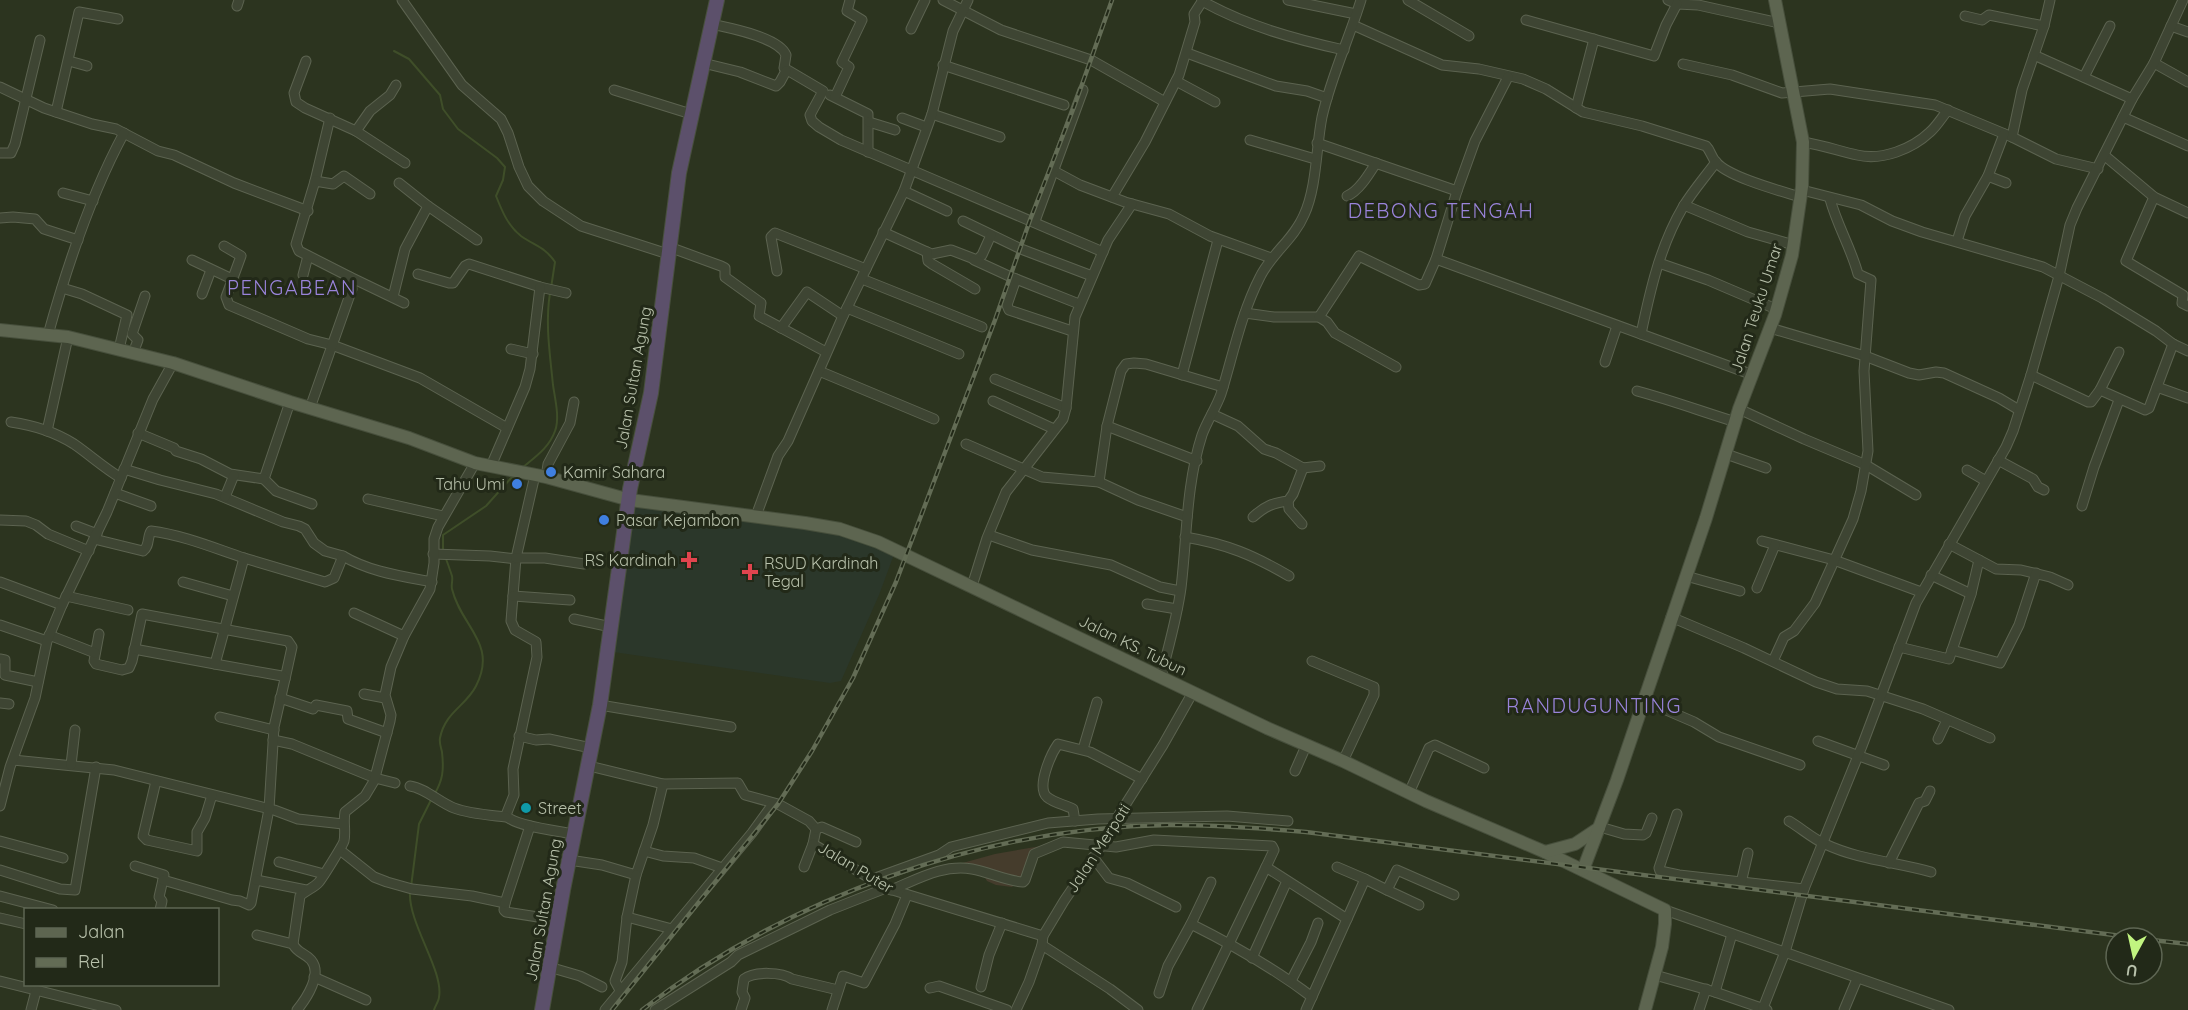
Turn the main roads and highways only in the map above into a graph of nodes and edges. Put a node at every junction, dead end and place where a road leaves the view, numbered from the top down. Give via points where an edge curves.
1 (717, 0) edge
2 (1775, 0) edge
3 (0, 330) edge
4 (630, 500) junction
5 (1600, 827) junction
6 (1545, 852) junction
7 (1582, 870) junction
8 (542, 1010) edge
9 (1645, 1010) edge

1 - 4 highway, Jalan Sultan Agung via 680,173 651,393
2 - 5 main road, Jalan Teuku Umar via 1803,142 1794,245 1770,328
3 - 4 main road, Jalan KS. Tubun via 68,337 173,363 476,463
4 - 6 main road, Jalan KS. Tubun via 840,529 879,542 1306,746
4 - 8 highway, Jalan Sultan Agung via 600,705
5 - 6 main road via 1575,844
5 - 7 main road, Jalan Teuku Umar
6 - 7 main road, Jalan KS. Tubun
7 - 9 main road, Jalan KS. Tubun via 1665,910 1663,940

